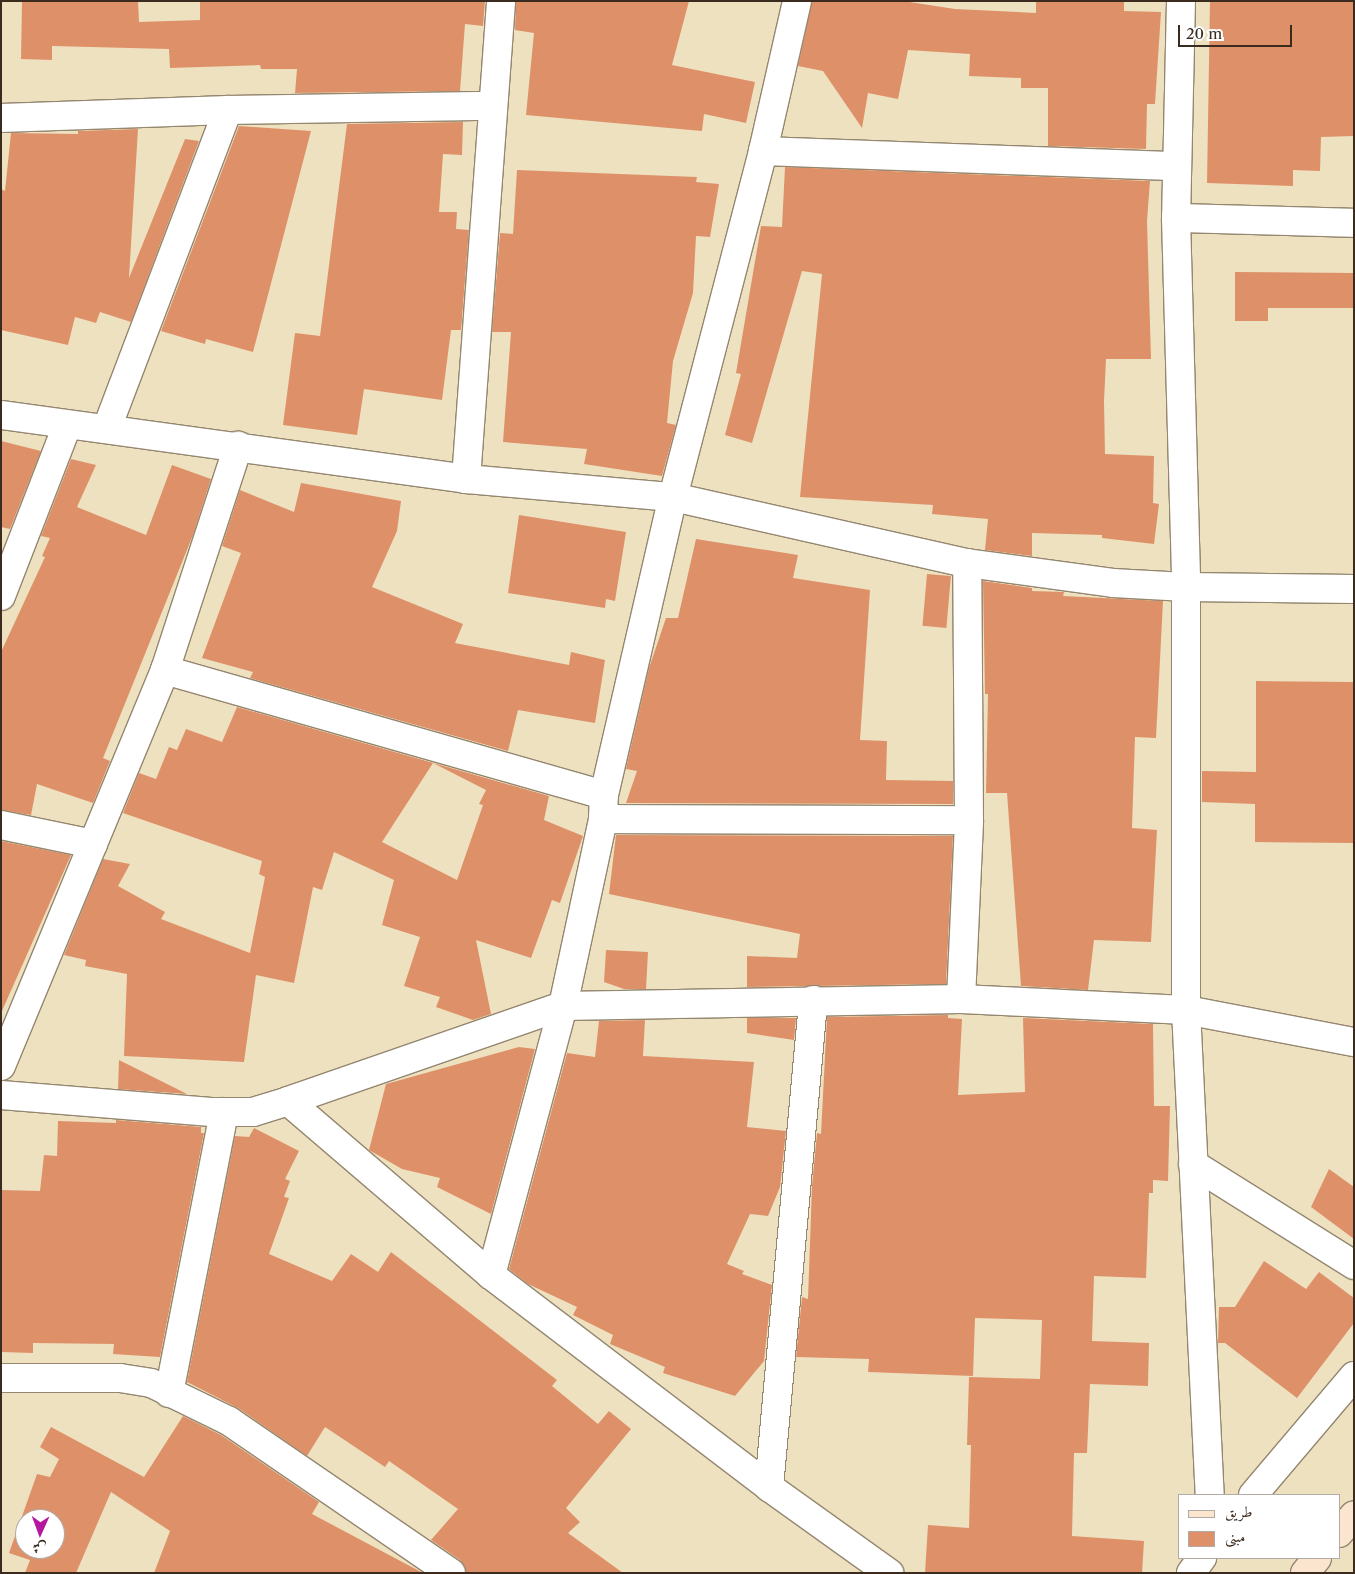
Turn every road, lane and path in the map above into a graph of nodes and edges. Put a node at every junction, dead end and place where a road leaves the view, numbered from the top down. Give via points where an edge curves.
1 (501, 1) edge
2 (797, 1) edge
3 (1181, 1) edge
4 (492, 106) junction
5 (228, 110) junction
6 (1, 118) edge
7 (762, 151) junction
8 (1177, 166) junction
9 (1176, 218) junction
10 (1354, 223) edge
11 (1, 414) edge
12 (68, 426) junction
13 (107, 428) junction
14 (238, 446) junction
15 (466, 480) junction
16 (673, 497) junction
17 (968, 562) junction
18 (1186, 587) junction
19 (1354, 589) edge
20 (1, 596) edge
21 (165, 670) junction
22 (604, 807) junction
23 (969, 820) junction
24 (1, 825) edge
25 (93, 844) junction
26 (961, 999) junction
27 (813, 1000) junction
28 (563, 1006) junction
29 (1186, 1010) junction
30 (1354, 1042) edge
31 (1, 1066) edge
32 (1, 1095) edge
33 (288, 1101) junction
34 (224, 1112) junction
35 (1193, 1164) junction
36 (1354, 1265) edge
37 (491, 1275) junction
38 (1354, 1376) edge
39 (1, 1378) edge
40 (169, 1393) junction
41 (769, 1487) junction
42 (1210, 1494) edge
43 (1254, 1494) edge
44 (1354, 1515) edge
45 (1340, 1531) edge
46 (1201, 1559) edge
47 (1317, 1559) edge
48 (451, 1573) edge
49 (888, 1573) edge
50 (1191, 1573) edge
51 (1305, 1573) edge

1 - 4 street
2 - 7 street
3 - 8 street
4 - 5 street
4 - 15 street
5 - 6 street
5 - 13 street
7 - 8 street
7 - 16 street
8 - 9 street
9 - 10 street
9 - 18 street
11 - 12 street
12 - 13 street
12 - 20 street
13 - 14 street
14 - 15 street
14 - 21 street
15 - 16 street
16 - 17 street
16 - 22 street
17 - 18 street via 1113,583
17 - 23 street
18 - 19 street
18 - 29 street
21 - 22 street
21 - 25 street
22 - 23 street
22 - 28 street
23 - 26 street
24 - 25 street
25 - 31 street
26 - 27 street
26 - 29 street
27 - 28 street
27 - 41 street
28 - 33 street
28 - 37 street
29 - 30 street
29 - 35 street
32 - 34 street
33 - 34 street via 253,1112
33 - 37 street
34 - 40 street
35 - 36 street
35 - 42 street
37 - 41 street
38 - 43 street
39 - 40 street via 120,1378 151,1383
40 - 48 street via 229,1421
41 - 49 street
44 - 45 main road
46 - 50 street
47 - 51 main road

